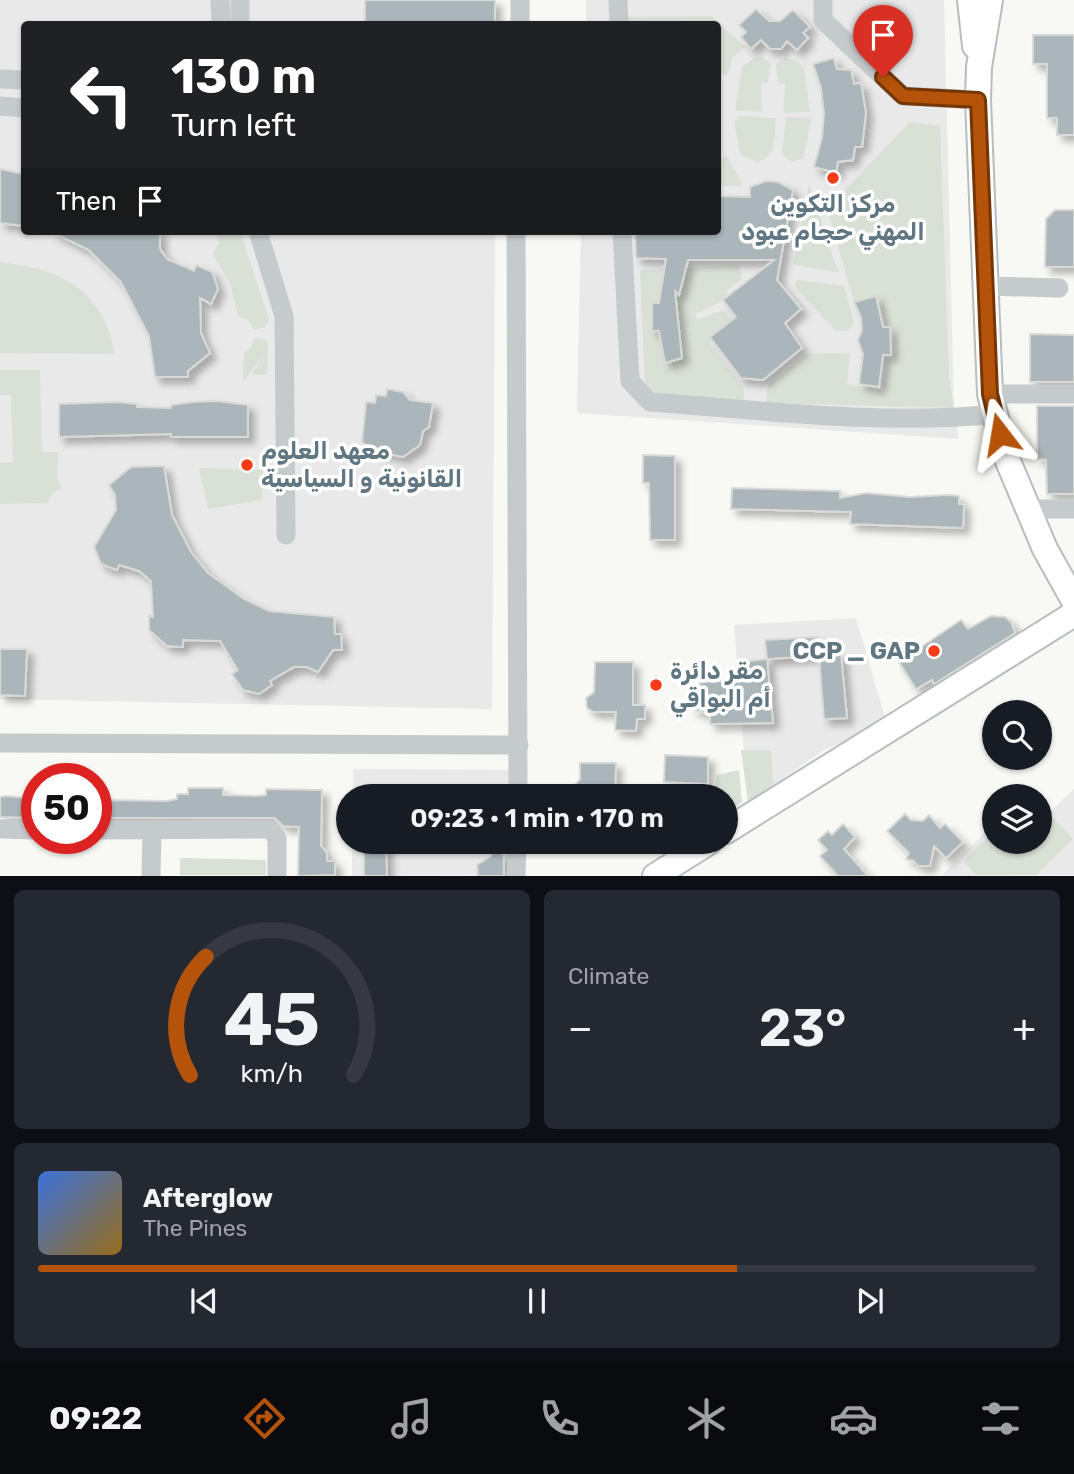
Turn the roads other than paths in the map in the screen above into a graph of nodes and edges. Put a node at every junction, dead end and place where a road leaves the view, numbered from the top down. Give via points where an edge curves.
1 (520, 0) edge
2 (618, 0) edge
3 (822, 0) edge
4 (970, 0) edge
5 (990, 0) edge
6 (520, 21) edge
7 (619, 21) edge
8 (979, 68) junction
9 (0, 79) edge
10 (21, 80) edge
11 (978, 100) junction
12 (0, 106) edge
13 (21, 107) edge
14 (259, 235) edge
15 (516, 235) edge
16 (622, 235) edge
17 (986, 286) junction
18 (1059, 288) dead end
19 (1074, 394) edge
20 (992, 404) junction
21 (1028, 509) junction
22 (1074, 509) edge
23 (286, 535) dead end
24 (1074, 601) edge
25 (1074, 614) edge
26 (0, 743) edge
27 (519, 745) junction
28 (518, 784) edge
29 (738, 824) edge
30 (0, 829) edge
31 (21, 830) edge
32 (112, 830) edge
33 (152, 831) junction
34 (517, 854) edge
35 (690, 854) edge
36 (151, 876) edge
37 (277, 876) edge
38 (516, 876) edge
39 (655, 876) edge

1 - 6 street
2 - 7 street
3 - 11 street via 823,20 903,96
4 - 8 main road
5 - 8 main road
8 - 11 main road
9 - 10 street
11 - 17 main road
12 - 13 street
14 - 23 street via 284,316
15 - 27 street
16 - 20 street via 630,381 650,402 955,418
17 - 18 street
17 - 20 main road
19 - 20 street
20 - 21 main road via 1004,454
21 - 22 street
21 - 24 main road
25 - 29 main road
26 - 27 street
27 - 28 street
30 - 31 street
32 - 33 street
33 - 36 street
33 - 37 street via 270,830 277,838
34 - 38 street
35 - 39 main road

